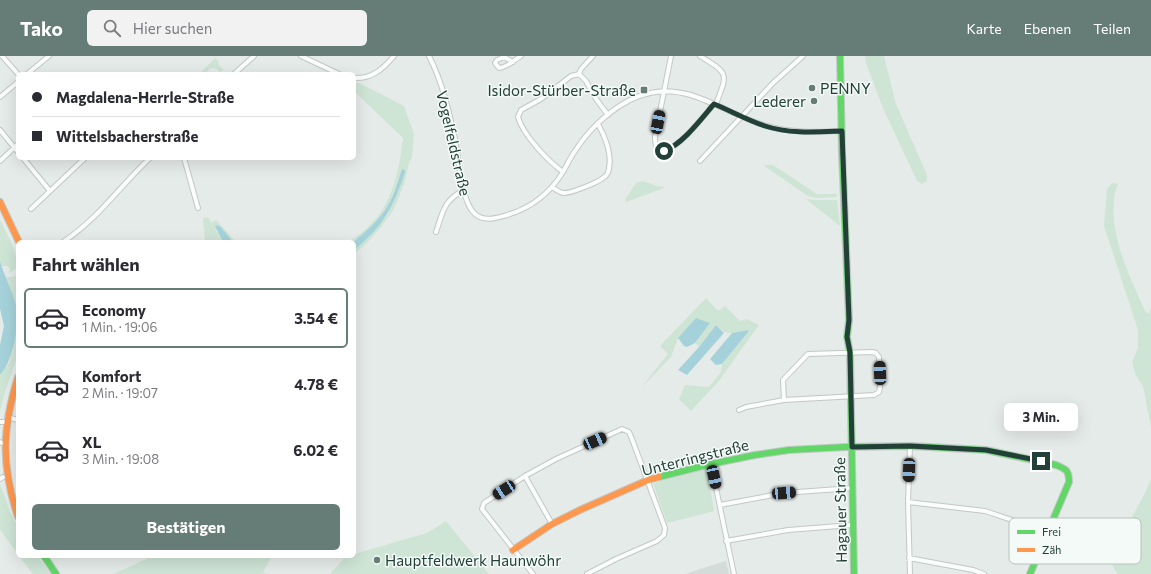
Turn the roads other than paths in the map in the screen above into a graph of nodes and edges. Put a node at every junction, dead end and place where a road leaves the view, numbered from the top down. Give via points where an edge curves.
1 (2, 56) edge
2 (49, 56) edge
3 (254, 56) edge
4 (301, 56) edge
5 (394, 56) edge
6 (429, 56) edge
7 (521, 56) edge
8 (593, 56) edge
9 (672, 56) edge
10 (700, 56) edge
11 (804, 56) edge
12 (840, 56) edge
13 (513, 62) dead end
14 (16, 72) edge
15 (29, 72) edge
16 (236, 72) edge
17 (335, 72) edge
18 (579, 74) junction
19 (356, 78) edge
20 (16, 84) edge
21 (664, 91) junction
22 (0, 97) edge
23 (715, 104) junction
24 (608, 115) junction
25 (742, 116) junction
26 (598, 124) junction
27 (0, 130) edge
28 (842, 131) junction
29 (16, 146) edge
30 (25, 160) edge
31 (83, 160) edge
32 (148, 160) edge
33 (185, 160) edge
34 (0, 161) edge
35 (700, 161) dead end
36 (563, 172) junction
37 (552, 187) junction
38 (464, 190) junction
39 (50, 191) junction
40 (0, 202) edge
41 (198, 208) dead end
42 (31, 209) dead end
43 (436, 232) dead end
44 (18, 240) edge
45 (66, 240) edge
46 (850, 351) junction
47 (16, 383) edge
48 (850, 396) junction
49 (784, 400) junction
50 (739, 410) dead end
51 (3, 420) edge
52 (16, 420) edge
53 (1, 443) edge
54 (910, 446) junction
55 (852, 447) junction
56 (711, 464) junction
57 (525, 476) junction
58 (2, 478) edge
59 (648, 480) junction
60 (853, 488) junction
61 (908, 502) junction
62 (720, 505) junction
63 (16, 512) edge
64 (1054, 518) edge
65 (1009, 519) edge
66 (552, 524) junction
67 (852, 525) junction
68 (726, 541) junction
69 (513, 550) junction
70 (45, 558) edge
71 (909, 558) junction
72 (1034, 564) edge
73 (56, 574) edge
74 (533, 574) edge
75 (587, 574) edge
76 (734, 574) edge
77 (854, 574) edge
78 (910, 574) edge
79 (984, 574) edge
80 (1030, 574) edge

1 - 14 street
2 - 15 street
3 - 16 street
4 - 17 street
5 - 19 street via 372,76
6 - 38 street, Vogelfeldstraße via 450,119
7 - 13 street
8 - 18 street
9 - 21 street
10 - 23 street via 718,67 725,76
11 - 25 street via 773,83
12 - 28 street, Hagauer Straße
18 - 24 street
18 - 36 street via 571,76 521,110 518,117 536,146
20 - 22 street
21 - 23 street via 688,95
21 - 23 street via 655,137 656,146 661,151 667,150 685,136
21 - 24 street via 641,95
23 - 25 street
24 - 26 street
25 - 28 street via 786,130
25 - 35 street
26 - 36 street via 579,145
26 - 37 street via 608,152 607,173 598,181 567,193
27 - 29 street
28 - 46 street, Hagauer Straße via 849,326 847,337
29 - 34 street
30 - 39 street
31 - 39 street
32 - 45 street via 98,214
33 - 41 street
36 - 37 street
37 - 38 street, Vogelfeldstraße via 526,207 490,218 481,218 474,213
38 - 43 street via 447,202
39 - 42 street
40 - 44 street
46 - 48 street, Hagauer Straße
46 - 48 street via 876,353 879,357 880,390 872,396
46 - 49 street via 807,355 783,380
47 - 51 street
48 - 49 street
48 - 55 street, Hagauer Straße
49 - 50 street
51 - 52 street
51 - 53 street
53 - 58 street
54 - 55 street, Unterringstraße
54 - 61 street
54 - 64 street, Unterringstraße via 986,450 1056,465 1069,474 1069,482
55 - 56 street, Unterringstraße via 755,454
55 - 60 street, Hagauer Straße
56 - 59 street, Unterringstraße
56 - 62 street
57 - 59 street via 556,459 622,430 629,432
57 - 66 street
57 - 69 street via 484,503 482,509
58 - 63 street
59 - 66 street, Unterringstraße
59 - 75 street via 664,535 657,541
60 - 62 street via 784,493
60 - 67 street, Hagauer Straße
61 - 65 street via 984,511
61 - 71 street
62 - 68 street
66 - 69 street, Unterringstraße
67 - 68 street via 788,530
67 - 77 street, Hagauer Straße
68 - 76 street
69 - 74 street
70 - 73 street
71 - 78 street
71 - 79 street
72 - 80 street

